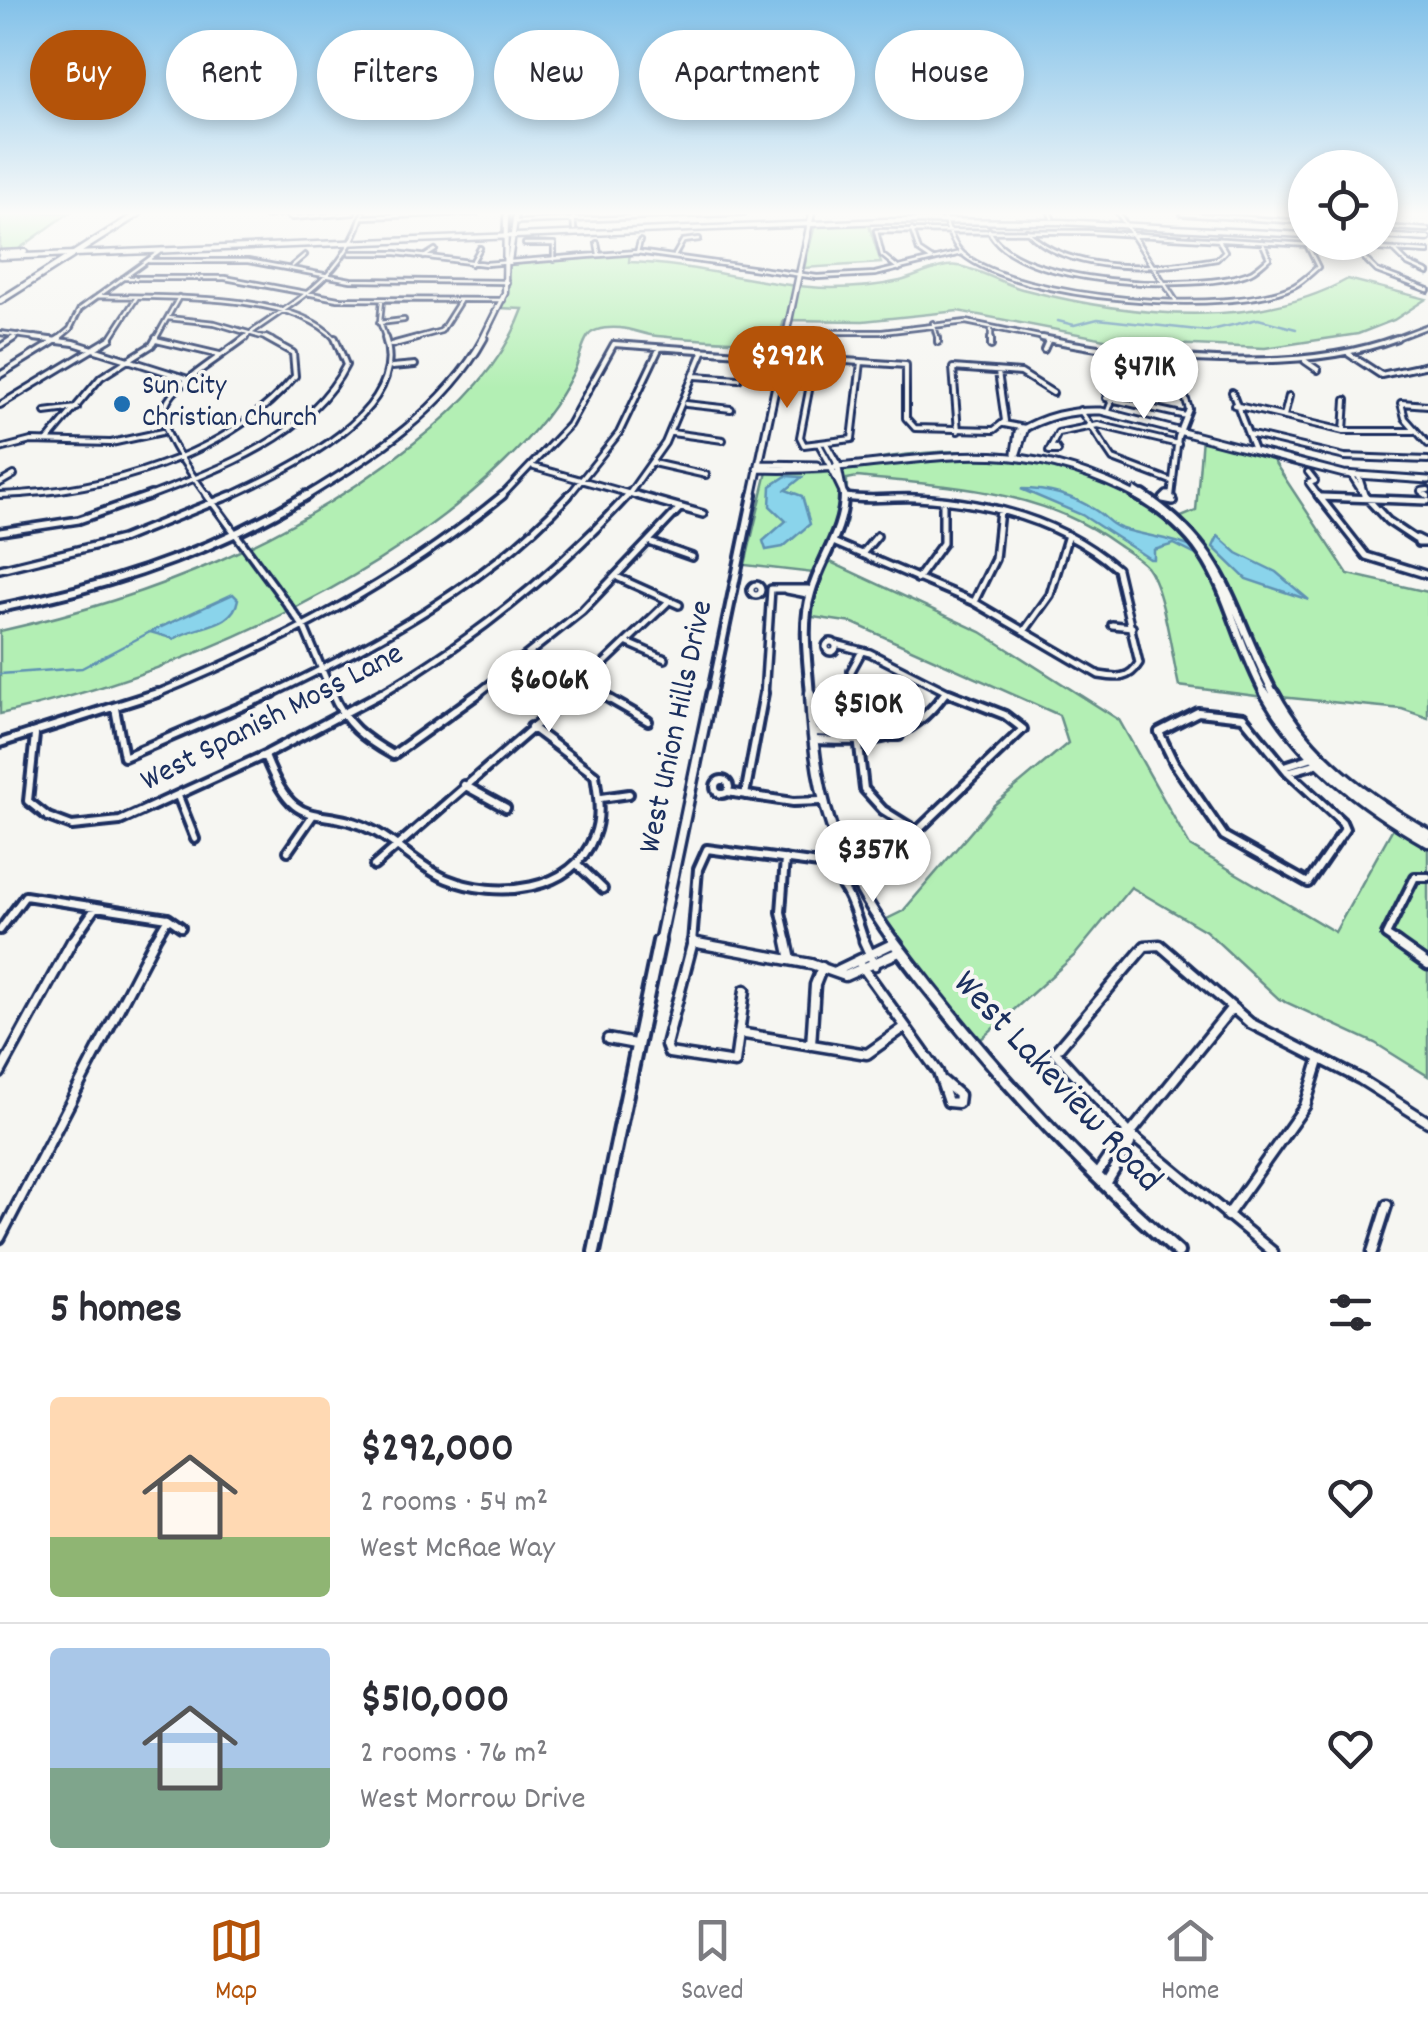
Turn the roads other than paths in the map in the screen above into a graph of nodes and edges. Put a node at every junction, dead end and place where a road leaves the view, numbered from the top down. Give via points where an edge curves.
1 (43, 271) edge
2 (133, 271) edge
3 (306, 271) edge
4 (333, 271) edge
5 (508, 271) edge
6 (771, 271) edge
7 (799, 271) edge
8 (884, 271) edge
9 (1009, 271) edge
10 (1075, 271) edge
11 (1155, 271) edge
12 (1255, 271) edge
13 (1314, 271) edge
14 (1374, 271) edge
15 (1378, 271) edge
16 (1364, 273) dead end
17 (329, 276) junction
18 (798, 276) junction
19 (123, 278) junction
20 (507, 282) junction
21 (1162, 283) junction
22 (1428, 290) edge
23 (304, 294) junction
24 (98, 296) junction
25 (138, 297) junction
26 (179, 297) junction
27 (0, 299) edge
28 (382, 300) junction
29 (503, 300) junction
30 (460, 301) junction
31 (1176, 301) junction
32 (278, 314) junction
33 (168, 318) junction
34 (330, 320) dead end
35 (404, 320) dead end
36 (72, 321) junction
37 (64, 322) dead end
38 (380, 324) junction
39 (933, 324) junction
40 (318, 326) junction
41 (1428, 326) edge
42 (991, 327) junction
43 (786, 332) junction
44 (882, 332) junction
45 (0, 333) edge
46 (18, 334) junction
47 (250, 334) junction
48 (887, 339) dead end
49 (57, 340) junction
50 (156, 340) junction
51 (1048, 341) junction
52 (938, 342) dead end
53 (391, 345) junction
54 (991, 346) dead end
55 (0, 347) edge
56 (96, 349) junction
57 (659, 349) junction
58 (465, 350) dead end
59 (1044, 350) dead end
60 (477, 352) junction
61 (703, 352) junction
62 (1346, 352) junction
63 (220, 355) junction
64 (781, 356) junction
65 (1303, 359) junction
66 (861, 361) junction
67 (125, 362) junction
68 (414, 365) dead end
69 (392, 367) junction
70 (1428, 369) edge
71 (1318, 370) dead end
72 (998, 372) junction
73 (1099, 374) dead end
74 (0, 375) edge
75 (695, 376) junction
76 (187, 379) junction
77 (739, 380) dead end
78 (1232, 392) dead end
79 (1052, 394) dead end
80 (1289, 396) dead end
81 (1107, 399) junction
82 (1346, 400) dead end
83 (686, 404) junction
84 (1144, 404) junction
85 (1428, 404) edge
86 (0, 405) edge
87 (1234, 405) junction
88 (77, 408) junction
89 (731, 408) dead end
90 (1083, 410) junction
91 (1108, 411) junction
92 (45, 412) dead end
93 (1186, 416) junction
94 (1284, 416) junction
95 (1005, 422) junction
96 (1092, 426) junction
97 (915, 428) junction
98 (1024, 428) junction
99 (1181, 430) junction
100 (958, 431) junction
101 (1344, 431) junction
102 (1414, 431) junction
103 (162, 432) junction
104 (672, 432) junction
105 (909, 432) dead end
106 (1248, 434) junction
107 (48, 440) junction
108 (723, 440) dead end
109 (96, 444) junction
110 (1178, 444) junction
111 (1428, 444) edge
112 (824, 445) junction
113 (1051, 447) dead end
114 (0, 448) edge
115 (1252, 450) junction
116 (90, 452) dead end
117 (1016, 452) junction
118 (177, 455) junction
119 (1428, 460) edge
120 (653, 463) junction
121 (834, 465) junction
122 (758, 466) junction
123 (534, 467) junction
124 (14, 475) dead end
125 (706, 475) dead end
126 (1356, 476) junction
127 (196, 479) junction
128 (581, 480) junction
129 (1428, 480) edge
130 (1171, 481) junction
131 (1310, 481) dead end
132 (0, 484) edge
133 (630, 494) junction
134 (0, 495) edge
135 (1365, 496) junction
136 (1428, 496) edge
137 (846, 497) junction
138 (1171, 497) dead end
139 (1321, 498) junction
140 (943, 501) junction
141 (216, 505) junction
142 (680, 508) junction
143 (1000, 510) junction
144 (703, 514) dead end
145 (0, 532) edge
146 (236, 534) junction
147 (1068, 535) junction
148 (877, 536) dead end
149 (1415, 539) dead end
150 (833, 542) junction
151 (652, 543) junction
152 (858, 553) junction
153 (692, 557) dead end
154 (0, 569) edge
155 (1428, 575) edge
156 (618, 578) junction
157 (917, 579) junction
158 (808, 591) junction
159 (974, 602) junction
160 (667, 603) junction
161 (679, 605) dead end
162 (0, 608) edge
163 (1112, 625) dead end
164 (304, 626) junction
165 (1132, 627) junction
166 (1024, 631) junction
167 (628, 643) junction
168 (836, 644) dead end
169 (862, 651) junction
170 (665, 658) dead end
171 (324, 668) junction
172 (583, 684) junction
173 (945, 693) junction
174 (115, 708) junction
175 (342, 716) junction
176 (648, 721) dead end
177 (532, 727) junction
178 (36, 734) junction
179 (814, 736) junction
180 (858, 737) junction
181 (0, 744) edge
182 (265, 756) junction
183 (1320, 759) junction
184 (1286, 769) junction
185 (464, 785) junction
186 (727, 792) dead end
187 (628, 794) dead end
188 (745, 795) junction
189 (178, 796) junction
190 (601, 798) junction
191 (821, 801) junction
192 (506, 808) dead end
193 (313, 815) junction
194 (1411, 824) junction
195 (918, 832) junction
196 (1428, 834) edge
197 (195, 838) dead end
198 (398, 842) junction
199 (1428, 842) edge
200 (288, 851) dead end
201 (785, 860) junction
202 (578, 864) junction
203 (882, 865) dead end
204 (374, 866) dead end
205 (1423, 875) edge
206 (603, 889) dead end
207 (97, 906) junction
208 (168, 918) junction
209 (181, 927) dead end
210 (0, 930) edge
211 (692, 942) junction
212 (897, 947) junction
213 (869, 956) junction
214 (790, 960) junction
215 (875, 965) junction
216 (1428, 965) edge
217 (862, 966) junction
218 (822, 968) junction
219 (745, 990) dead end
220 (1230, 1010) junction
221 (905, 1027) junction
222 (739, 1033) junction
223 (608, 1039) dead end
224 (638, 1044) junction
225 (811, 1045) junction
226 (1318, 1061) junction
227 (0, 1073) edge
228 (943, 1081) dead end
229 (1428, 1122) edge
230 (1130, 1134) junction
231 (1095, 1177) junction
232 (1104, 1186) junction
233 (1387, 1206) dead end
234 (1227, 1216) junction
235 (0, 1238) edge
236 (594, 1252) edge
237 (1178, 1252) edge
238 (1273, 1252) edge
239 (1372, 1252) edge

1 - 27 main road
2 - 19 street
3 - 17 street
4 - 17 street
5 - 20 main road
6 - 18 street
7 - 18 main road, West Union Hills Drive
8 - 18 street
9 - 31 street via 1093,294
10 - 21 street
11 - 21 street
12 - 21 street
13 - 31 street via 1305,283 1246,298
14 - 16 street
15 - 22 street
17 - 20 street
17 - 23 street
18 - 43 main road, West Union Hills Drive
19 - 23 street via 224,278
19 - 24 street
20 - 29 main road
21 - 31 street
23 - 28 street
23 - 32 street
24 - 25 street
24 - 36 street
25 - 26 street
25 - 56 street
26 - 32 street via 221,299
26 - 33 street
28 - 30 street
28 - 38 street
29 - 30 street
29 - 60 main road
30 - 53 street via 442,332
32 - 40 street
32 - 47 street
33 - 47 street
33 - 50 street
34 - 40 street
35 - 38 street
36 - 37 street
36 - 49 street
38 - 53 street
39 - 42 street
39 - 44 street
39 - 52 street
40 - 127 street via 336,337 345,360 327,399 269,441
41 - 62 street
42 - 51 street
42 - 54 street
43 - 44 street
43 - 64 main road, West Union Hills Drive
44 - 48 street
45 - 46 street
46 - 49 street
46 - 55 street
47 - 63 street
47 - 118 street via 293,353 295,376 287,390
49 - 56 street
49 - 74 street
50 - 63 street
50 - 67 street
51 - 59 street
51 - 65 street via 1164,358
53 - 69 street
56 - 67 street
56 - 86 street
57 - 61 street
57 - 123 street via 613,342 584,404
57 - 128 street via 622,426
58 - 60 street
60 - 146 main road via 399,432
61 - 64 street
61 - 75 street, West Spanish Moss Lane
62 - 65 street
62 - 70 street via 1381,375
63 - 76 street
64 - 122 main road, West Union Hills Drive
65 - 71 street
66 - 97 street via 906,365 906,418
66 - 112 street via 852,439
66 - 112 street via 816,358 802,442
67 - 76 street
67 - 88 street via 89,388
68 - 69 street
69 - 141 street via 367,411 338,434
72 - 79 street via 1044,379
72 - 95 street
72 - 100 street via 953,368
73 - 81 street
75 - 77 street
75 - 83 street, West Spanish Moss Lane
76 - 103 street via 162,408
78 - 87 street
80 - 94 street
81 - 84 street
81 - 91 street
82 - 101 street
83 - 89 street
83 - 104 street, West Spanish Moss Lane
84 - 93 street
84 - 93 street via 1146,384 1182,385
85 - 102 street via 1401,403
87 - 94 street
87 - 106 street
88 - 92 street
88 - 107 street
90 - 91 main road
90 - 96 street
90 - 98 main road via 1045,416
91 - 99 main road
93 - 99 street
94 - 101 street
95 - 98 street
95 - 100 street via 994,430
96 - 110 street
96 - 113 street via 1058,433
96 - 130 street via 1113,459
97 - 100 street
97 - 105 street
98 - 117 main road
99 - 110 street
99 - 115 main road
101 - 102 street
102 - 111 street
103 - 109 street
103 - 118 street
104 - 108 street
104 - 120 street, West Spanish Moss Lane
106 - 115 street
106 - 119 street via 1345,457
107 - 109 street
107 - 114 street
109 - 116 street
110 - 130 street
112 - 121 street
115 - 126 main road
117 - 121 main road via 952,449
117 - 183 main road via 1096,476 1162,513 1206,557 1274,701
118 - 127 street
118 - 134 street via 70,490
120 - 125 street
120 - 133 street, West Spanish Moss Lane
121 - 122 street
121 - 137 main road
122 - 224 main road, West Union Hills Drive
123 - 128 street
123 - 164 street via 436,548
124 - 132 street
126 - 129 main road
126 - 135 street
127 - 141 street
127 - 145 street via 86,518
128 - 133 street
128 - 171 street via 492,562 418,615
130 - 138 street
131 - 139 street
133 - 142 street
133 - 175 street, West Spanish Moss Lane via 519,601 432,664
135 - 136 street
135 - 139 street
135 - 149 street via 1396,531
137 - 140 street
137 - 150 main road
139 - 155 street via 1368,561
140 - 143 street
140 - 157 street via 943,543
141 - 146 street
141 - 154 street via 96,549
142 - 144 street
142 - 151 street
143 - 147 street
143 - 159 street via 1000,554
146 - 162 main road via 112,582
146 - 164 street
147 - 165 street via 1106,558 1122,581
147 - 166 street via 1050,595
148 - 152 street
150 - 152 street
150 - 158 main road
151 - 153 street
151 - 156 street
152 - 157 street
156 - 160 street
156 - 175 street via 514,668 393,755
157 - 159 street
158 - 179 main road, West Lakeview Road
158 - 188 street via 768,590 766,684
159 - 166 street
160 - 161 street
160 - 167 street
163 - 165 street
164 - 171 street
164 - 174 street
165 - 166 street via 1138,663 1134,673 1120,678 1084,669
167 - 170 street
167 - 172 street
168 - 169 street
169 - 173 street
169 - 180 street via 852,671
171 - 174 street via 124,758
171 - 175 street
172 - 176 street
172 - 177 street
173 - 180 street via 936,708 891,741
173 - 195 street via 1014,719 1023,729
174 - 178 street
175 - 182 street, West Spanish Moss Lane
177 - 185 street
177 - 190 street via 595,775
178 - 181 street
178 - 189 street, West Spanish Moss Lane via 28,801 64,824 118,820
179 - 180 street
179 - 191 main road, West Lakeview Road
180 - 195 street via 869,797
182 - 189 street, West Spanish Moss Lane
182 - 193 street via 282,795
183 - 184 street
183 - 194 main road
184 - 184 street via 1345,829 1308,883 1224,836 1159,732 1198,712 1243,718
185 - 192 street
185 - 198 street
186 - 188 street
187 - 190 street
188 - 191 street
189 - 197 street
190 - 202 street via 596,841
191 - 212 main road, West Lakeview Road via 843,863
193 - 198 street
193 - 200 street
194 - 196 main road
194 - 199 main road
195 - 203 street
198 - 202 street via 447,880 476,887 541,885
198 - 204 street
201 - 211 street via 704,850
201 - 213 street via 831,870 858,914
201 - 214 street via 781,912
202 - 206 street
205 - 216 street via 1386,935
207 - 208 street
207 - 210 street via 26,896
207 - 227 street via 62,956
208 - 209 street
208 - 235 street via 44,1165
211 - 214 street
211 - 222 street via 667,1050 735,1063
212 - 213 street
212 - 215 street
212 - 231 main road, West Lakeview Road via 973,1046
213 - 215 street
213 - 217 street
214 - 218 street
215 - 217 street
217 - 218 street via 851,976
217 - 221 street
218 - 225 street
219 - 222 street
220 - 226 street
220 - 230 street
220 - 230 street via 1153,942 1055,1052
221 - 225 street via 867,1054
221 - 228 street
222 - 225 street
223 - 224 street
224 - 236 main road, West Union Hills Drive
226 - 229 street
226 - 234 street via 1305,1106
230 - 231 street
230 - 232 street
230 - 234 street
231 - 232 main road, West Lakeview Road
232 - 237 main road, West Lakeview Road
233 - 239 street
234 - 238 street

